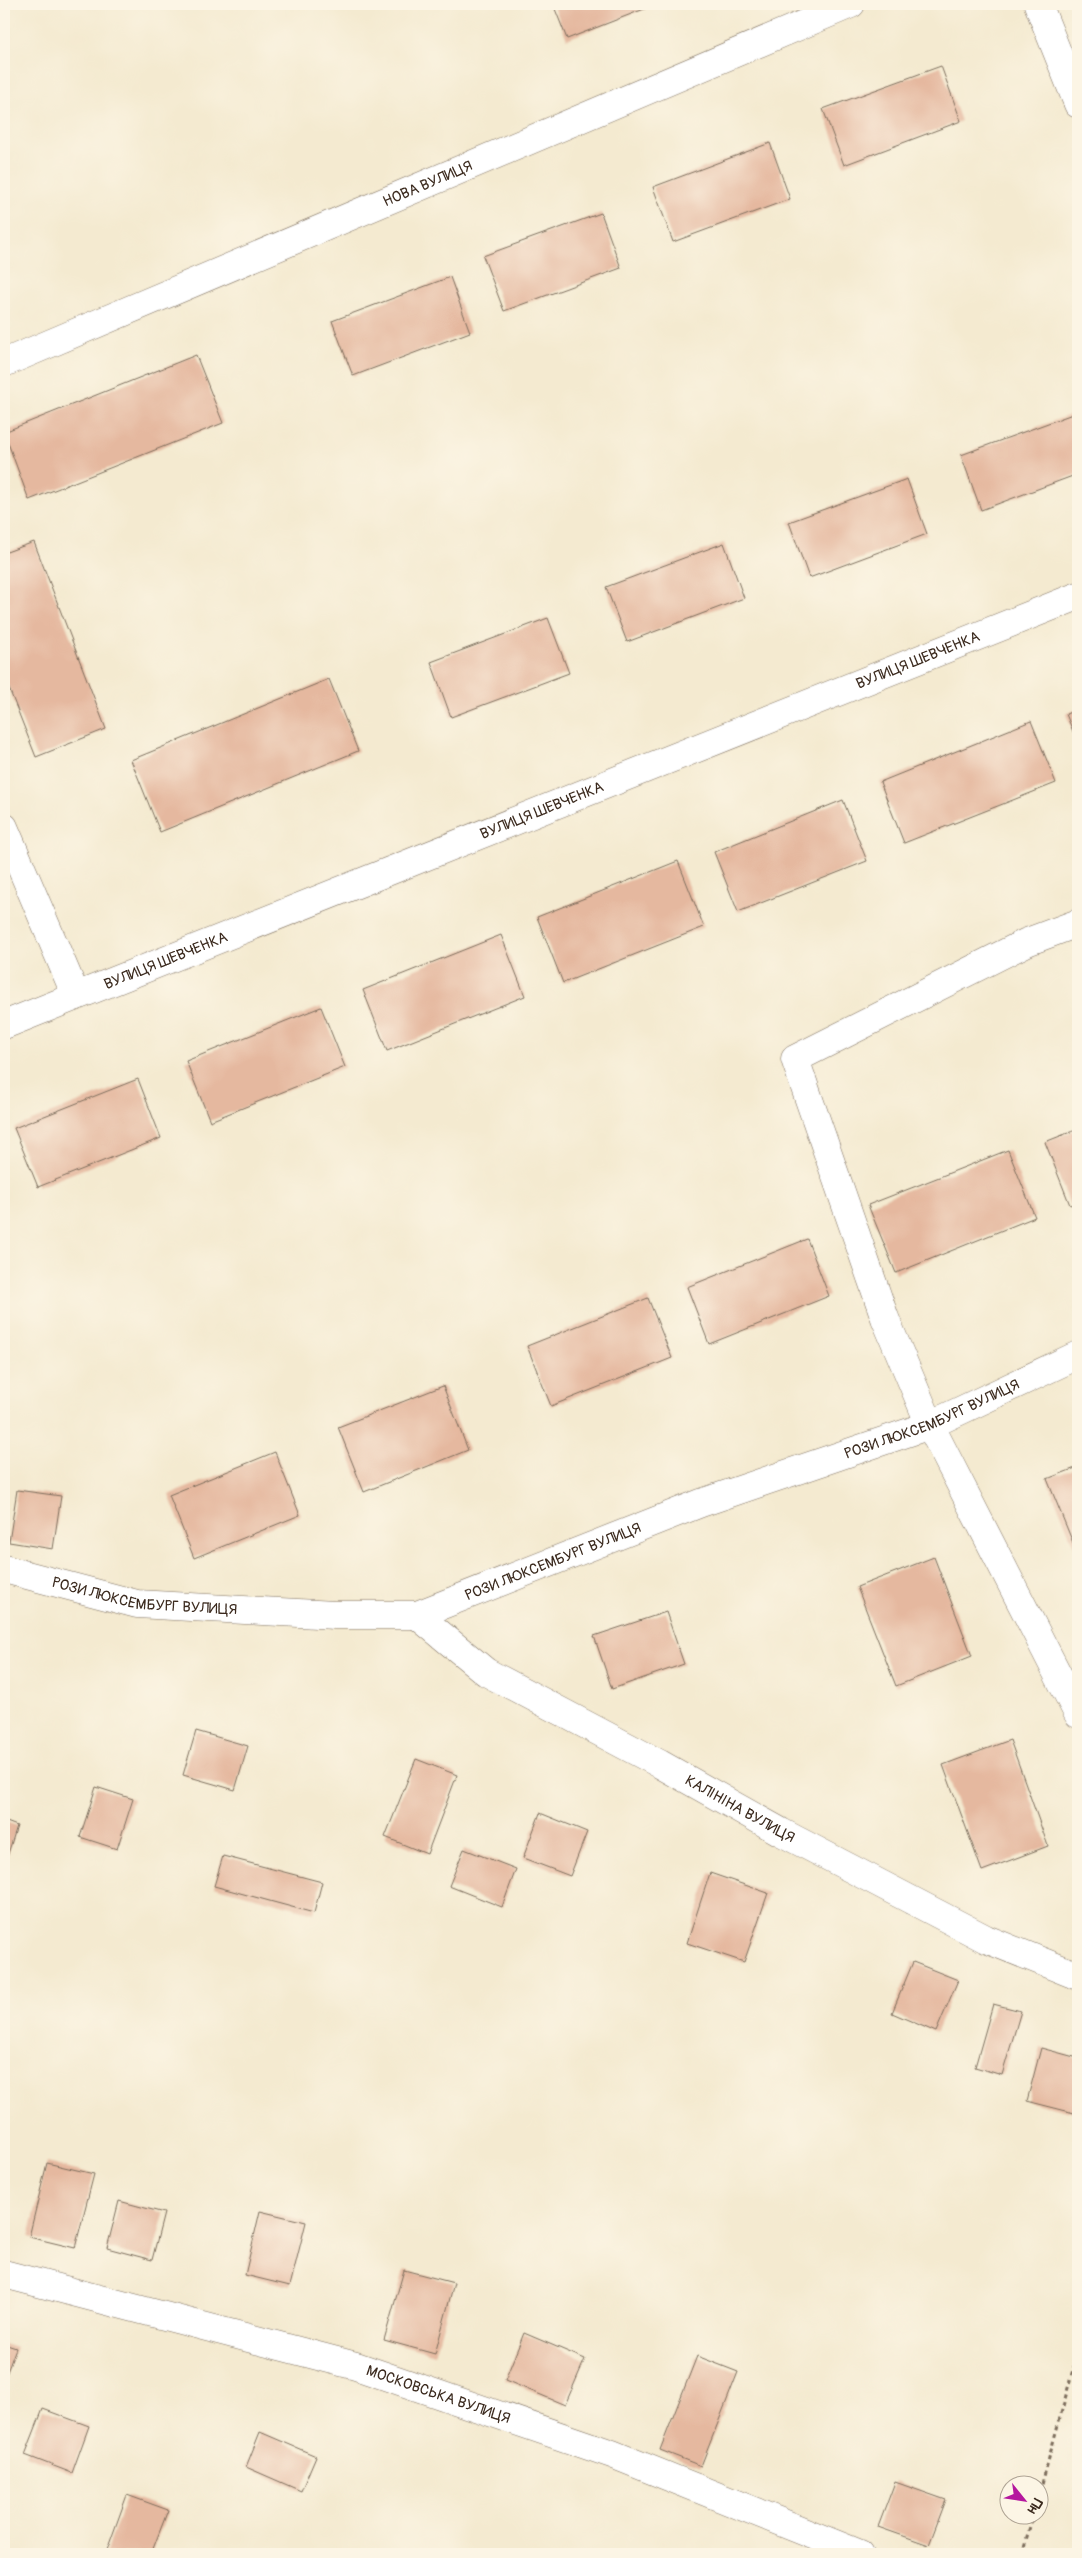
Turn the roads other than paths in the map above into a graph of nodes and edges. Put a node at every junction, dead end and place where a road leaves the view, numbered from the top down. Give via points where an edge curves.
1 (851, 4) edge
2 (1038, 4) edge
3 (1078, 104) edge
4 (4, 363) edge
5 (1078, 596) edge
6 (4, 827) edge
7 (1078, 923) edge
8 (76, 996) junction
9 (4, 1025) edge
10 (1078, 1356) edge
11 (930, 1425) junction
12 (4, 1569) edge
13 (417, 1615) junction
14 (1078, 1714) edge
15 (1078, 1976) edge
16 (4, 2274) edge
17 (860, 2554) edge

1 - 4 street, НОВА ВУЛИЦЯ
2 - 3 street
5 - 8 street, ВУЛИЦЯ ШЕВЧЕНКА
6 - 8 street
7 - 11 street via 1027,942 795,1059 885,1318
8 - 9 street, ВУЛИЦЯ ШЕВЧЕНКА
10 - 11 street, РОЗИ ЛЮКСЕМБУРГ ВУЛИЦЯ
11 - 13 street, РОЗИ ЛЮКСЕМБУРГ ВУЛИЦЯ via 701,1503
11 - 14 street
12 - 13 street, РОЗИ ЛЮКСЕМБУРГ ВУЛИЦЯ via 137,1604 335,1615
13 - 15 street, КАЛІНІНА ВУЛИЦЯ via 486,1672 986,1939
16 - 17 street, МОСКОВСЬКА ВУЛИЦЯ via 356,2366 612,2454

